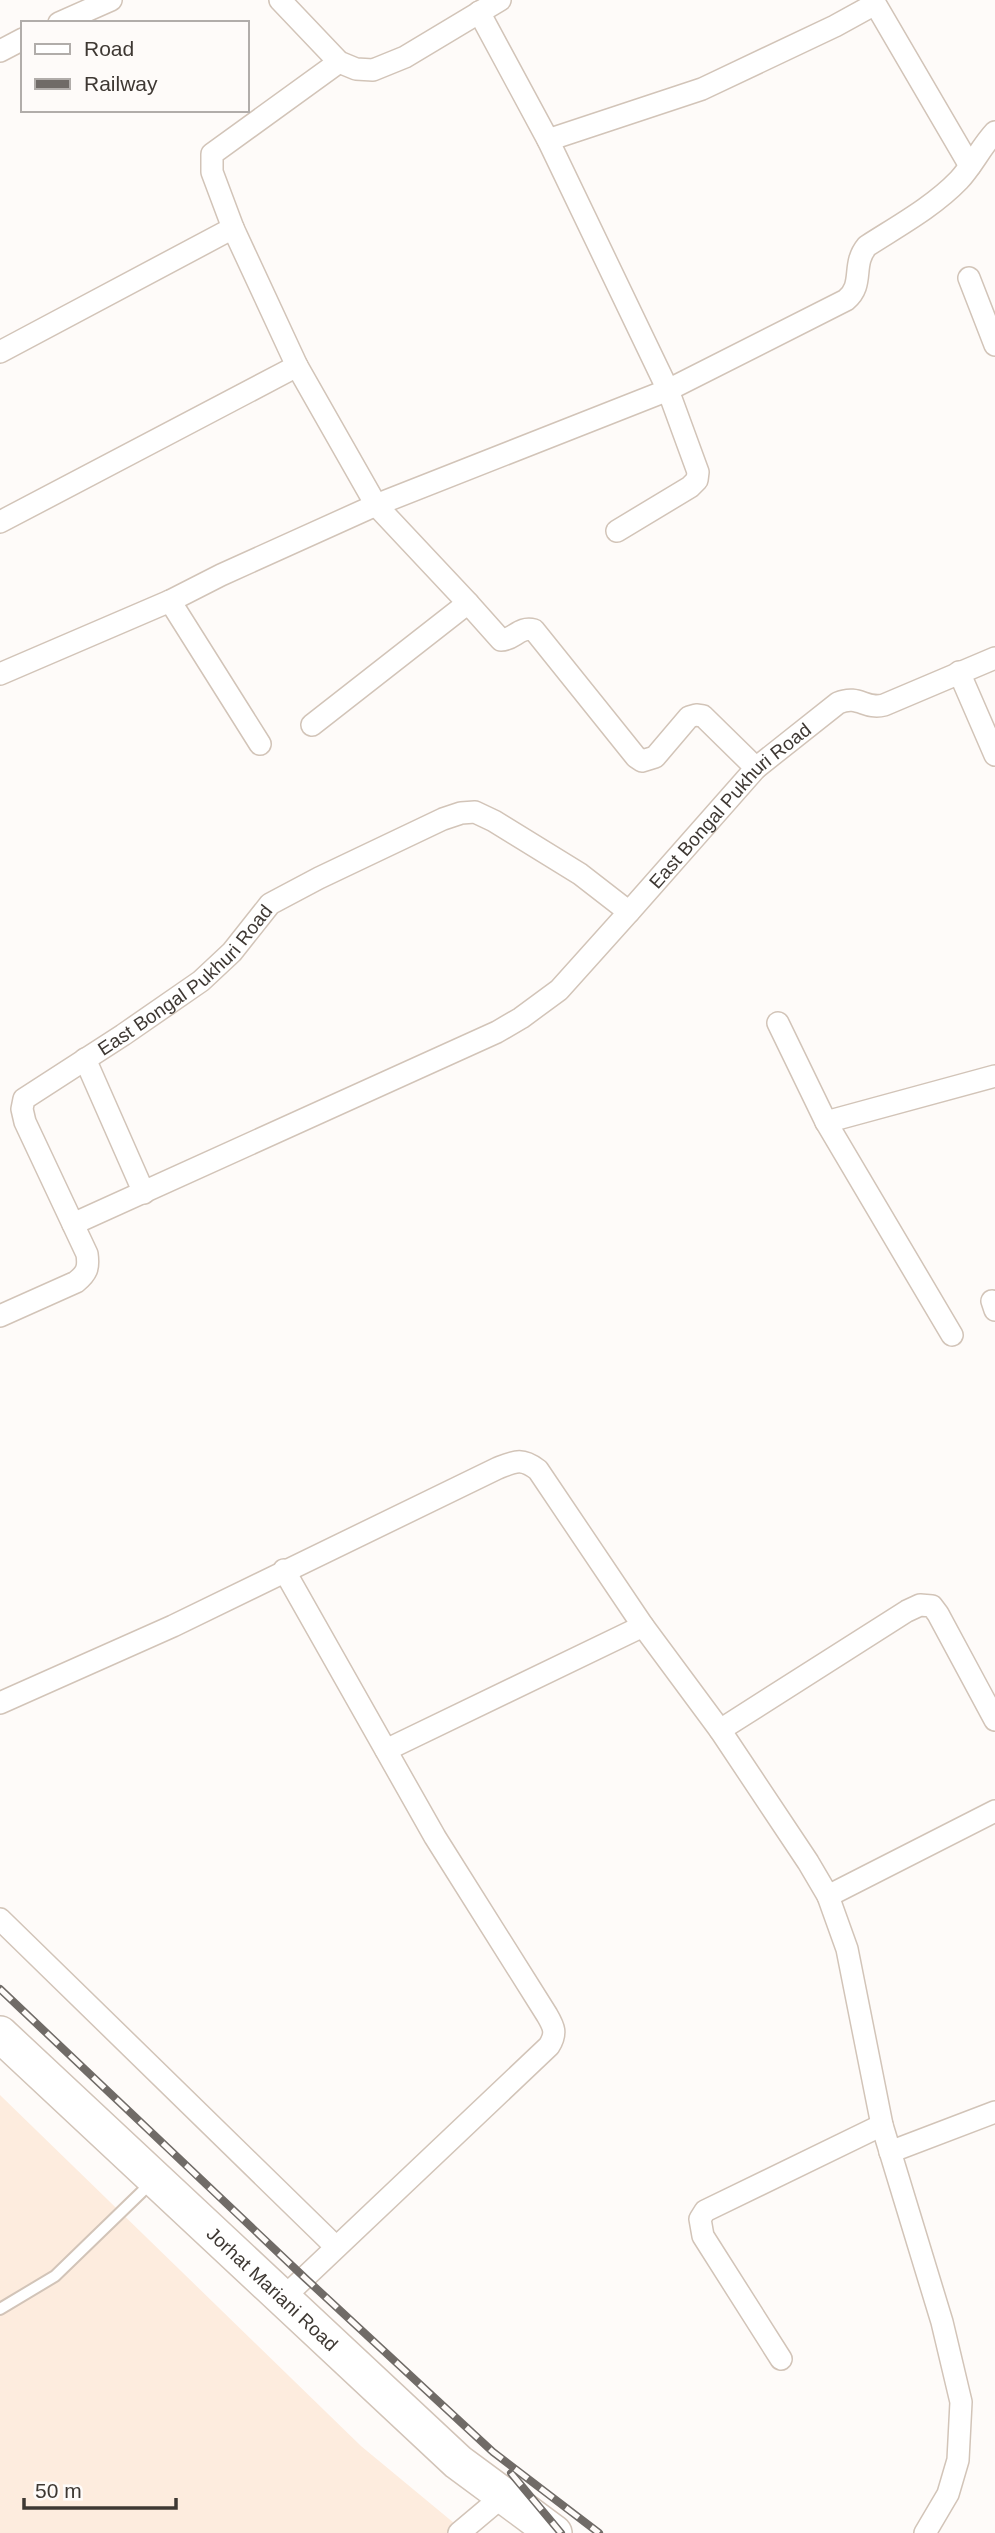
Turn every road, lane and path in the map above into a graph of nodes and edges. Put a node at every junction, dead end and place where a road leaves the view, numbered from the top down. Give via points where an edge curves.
1 (111, 0) edge
2 (280, 0) edge
3 (500, 0) edge
4 (874, 2) edge
5 (479, 12) junction
6 (64, 21) edge
7 (340, 62) junction
8 (995, 132) edge
9 (548, 140) junction
10 (970, 166) junction
11 (233, 228) junction
12 (969, 278) dead end
13 (995, 345) edge
14 (0, 352) edge
15 (297, 366) junction
16 (668, 390) junction
17 (376, 505) junction
18 (0, 522) edge
19 (617, 531) dead end
20 (170, 601) junction
21 (468, 603) junction
22 (995, 657) edge
23 (959, 672) junction
24 (0, 674) edge
25 (312, 725) dead end
26 (260, 744) dead end
27 (995, 755) edge
28 (756, 768) junction
29 (629, 912) junction
30 (778, 1023) dead end
31 (85, 1059) junction
32 (995, 1076) edge
33 (826, 1122) junction
34 (144, 1193) junction
35 (73, 1224) junction
36 (0, 1315) edge
37 (952, 1335) dead end
38 (284, 1570) junction
39 (643, 1626) junction
40 (0, 1703) edge
41 (995, 1720) edge
42 (720, 1730) junction
43 (386, 1749) junction
44 (995, 1811) edge
45 (828, 1896) junction
46 (0, 1919) edge
47 (0, 2034) edge
48 (995, 2112) edge
49 (882, 2125) junction
50 (890, 2152) junction
51 (154, 2180) junction
52 (336, 2247) junction
53 (282, 2299) junction
54 (0, 2309) edge
55 (781, 2359) dead end
56 (503, 2496) junction
57 (459, 2533) edge
58 (554, 2533) edge
59 (925, 2533) edge

1 - 6 street
2 - 7 street
3 - 5 street
4 - 9 street via 835,26 702,89
4 - 10 street
5 - 7 street via 389,65 356,69
5 - 9 street
7 - 11 street via 212,154 212,172
8 - 10 street
9 - 16 street
10 - 16 street via 938,198 867,246 858,258 856,287 846,300
11 - 14 street
11 - 15 street
12 - 13 street
15 - 17 street
15 - 18 street
16 - 17 street
16 - 19 street via 697,480
17 - 20 street
17 - 21 street
20 - 24 street
20 - 26 street
21 - 25 street
21 - 28 street via 501,640 520,630 534,630 642,761 655,757 696,715 703,716
22 - 23 street, East Bongal Pukhuri Road
23 - 27 street
23 - 28 street, East Bongal Pukhuri Road via 884,705 872,707 850,699 838,703
28 - 29 street, East Bongal Pukhuri Road
29 - 31 street, East Bongal Pukhuri Road via 580,874 494,821 475,812 461,813 319,877 271,904 213,971
29 - 34 street via 559,990 497,1032
30 - 33 street
31 - 34 street
31 - 35 street, East Bongal Pukhuri Road via 34,1090 24,1099 22,1109
32 - 33 street
33 - 37 street
34 - 35 street
35 - 36 street, East Bongal Pukhuri Road via 87,1254 86,1274
38 - 39 street via 498,1468 515,1461 528,1462 538,1470
38 - 40 street via 173,1626
38 - 43 street
39 - 42 street
39 - 43 street
41 - 42 street via 938,1614 932,1606 920,1605
42 - 45 street
43 - 52 street via 435,1837 555,2027 555,2036 550,2046
44 - 45 street
45 - 49 street via 847,1949
46 - 52 street
47 - 51 highway, Jorhat Mariani Road
48 - 50 street
49 - 50 street
49 - 55 street via 705,2211 700,2219 703,2236
50 - 59 street via 942,2322 961,2402 958,2460 948,2494
51 - 53 highway, Jorhat Mariani Road
51 - 54 lane via 55,2276
52 - 53 street
53 - 56 highway, Jorhat Mariani Road via 458,2462
56 - 57 street
56 - 58 highway, Jorhat Mariani Road

